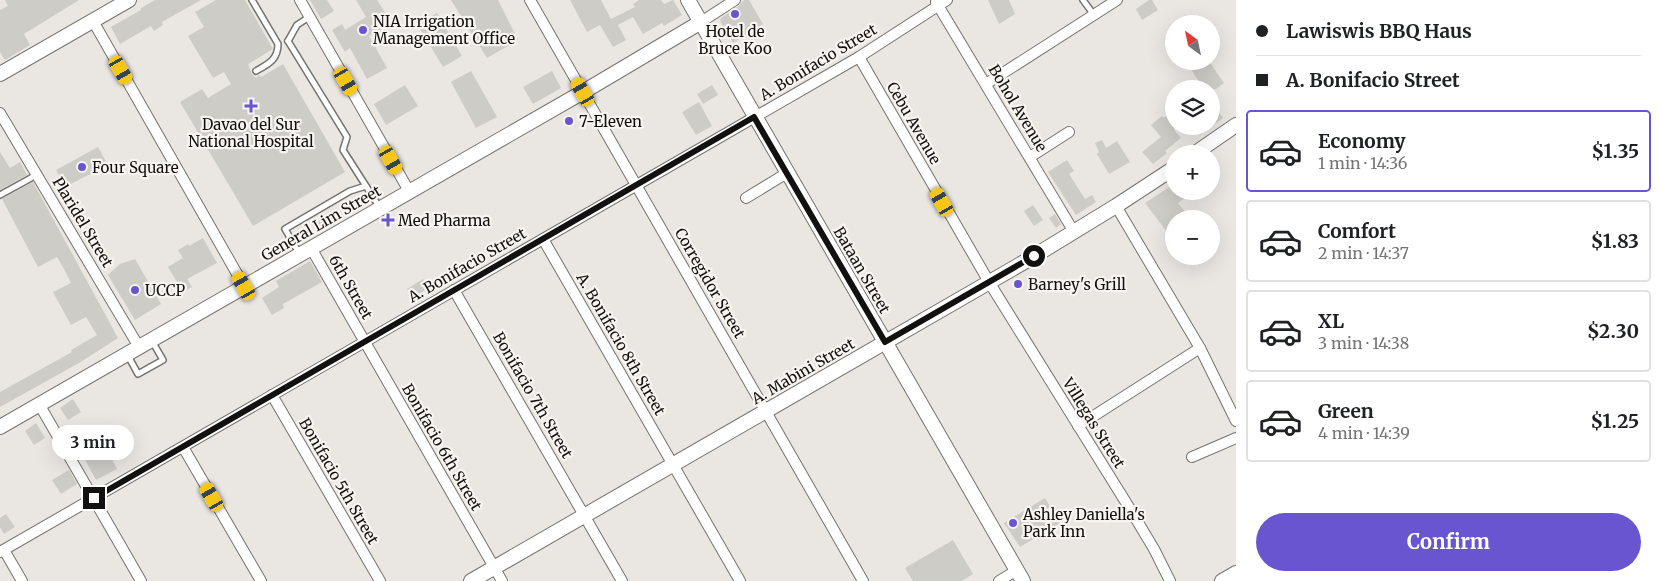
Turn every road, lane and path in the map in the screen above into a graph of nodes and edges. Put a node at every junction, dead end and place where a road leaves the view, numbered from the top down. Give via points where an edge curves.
1 (128, 0) edge
2 (252, 0) edge
3 (300, 0) edge
4 (530, 0) edge
5 (688, 0) edge
6 (735, 0) edge
7 (1083, 0) edge
8 (1117, 0) edge
9 (940, 2) edge
10 (1094, 15) junction
11 (309, 17) junction
12 (93, 21) junction
13 (701, 22) junction
14 (288, 42) junction
15 (278, 44) junction
16 (859, 57) junction
17 (256, 71) dead end
18 (0, 74) edge
19 (986, 84) junction
20 (583, 92) junction
21 (0, 113) edge
22 (754, 117) junction
23 (1236, 125) edge
24 (1069, 132) dead end
25 (1207, 145) edge
26 (1030, 157) junction
27 (36, 173) junction
28 (787, 173) junction
29 (1165, 174) edge
30 (636, 185) junction
31 (366, 186) junction
32 (409, 191) junction
33 (0, 196) edge
34 (746, 198) dead end
35 (1116, 206) junction
36 (380, 209) junction
37 (1074, 232) junction
38 (543, 239) junction
39 (305, 251) junction
40 (989, 282) junction
41 (244, 286) junction
42 (454, 290) junction
43 (364, 342) junction
44 (885, 342) junction
45 (139, 347) junction
46 (1200, 348) junction
47 (272, 395) junction
48 (39, 404) junction
49 (766, 411) junction
50 (1236, 421) edge
51 (1078, 426) junction
52 (0, 427) edge
53 (1236, 438) edge
54 (183, 447) junction
55 (1192, 457) dead end
56 (673, 465) junction
57 (94, 498) junction
58 (585, 515) junction
59 (2, 551) edge
60 (494, 568) junction
61 (1236, 573) edge
62 (1020, 576) edge
63 (22, 581) edge
64 (141, 581) edge
65 (261, 581) edge
66 (380, 581) edge
67 (471, 581) edge
68 (502, 581) edge
69 (622, 581) edge
70 (740, 581) edge
71 (863, 581) edge
72 (999, 581) edge
73 (1170, 581) edge
74 (1222, 581) edge

1 - 12 street
2 - 15 lane
3 - 11 street
4 - 20 street, Corregidor Street
5 - 13 street, Bataan Street
6 - 13 street, General Lim Street
7 - 10 lane
8 - 10 street
9 - 16 street, A. Bonifacio Street
9 - 19 street, Bohol Avenue
10 - 19 street
11 - 14 lane via 297,25
11 - 32 street
12 - 18 street
12 - 41 street
13 - 20 street, General Lim Street
13 - 22 street, Bataan Street
14 - 15 lane
14 - 31 lane via 347,138 344,150
15 - 17 lane via 274,60
16 - 22 street, A. Bonifacio Street
16 - 40 street, Cebu Avenue
19 - 26 street, Bohol Avenue
20 - 30 street, Corregidor Street
20 - 32 street, General Lim Street
21 - 27 street, Plaridel Street
22 - 28 street, Bataan Street
22 - 30 street, A. Bonifacio Street
23 - 25 street
24 - 26 street
26 - 37 street, Bohol Avenue
27 - 33 lane
27 - 45 street, Plaridel Street
28 - 34 street
28 - 44 street, Bataan Street
29 - 35 street, A. Mabini Street
30 - 38 street, A. Bonifacio Street
30 - 49 street, Corregidor Street
31 - 36 lane
31 - 39 lane via 350,191 286,229
32 - 36 street, General Lim Street
35 - 37 street, A. Mabini Street
35 - 46 street
36 - 39 street, General Lim Street
37 - 40 street, A. Mabini Street
38 - 42 street, A. Bonifacio Street
38 - 56 street, A. Bonifacio 8th Street
39 - 41 street, General Lim Street
39 - 43 street, 6th Street
40 - 44 street, A. Mabini Street
40 - 51 street, Villegas Street
41 - 45 street, General Lim Street
42 - 43 street, A. Bonifacio Street
42 - 58 street, Bonifacio 7th Street
43 - 47 street, A. Bonifacio Street
43 - 60 street, Bonifacio 6th Street
44 - 49 street, A. Mabini Street
44 - 62 street, Bataan Street
45 - 45 lane via 138,374 163,360
45 - 48 street, General Lim Street
46 - 50 street
46 - 51 street
47 - 54 street, A. Bonifacio Street
47 - 66 street, Bonifacio 5th Street
48 - 52 street, General Lim Street
48 - 57 street
49 - 56 street, A. Mabini Street
49 - 71 street, Corregidor Street
51 - 73 street, Villegas Street via 1154,549
53 - 55 street
54 - 57 street, A. Bonifacio Street
54 - 65 street
56 - 58 street, A. Mabini Street
56 - 70 street, A. Bonifacio 8th Street
57 - 59 street, A. Bonifacio Street
57 - 64 street
58 - 60 street, A. Mabini Street
58 - 69 street, Bonifacio 7th Street
59 - 63 street
60 - 67 street, A. Mabini Street
60 - 68 street, Bonifacio 6th Street
61 - 74 street
62 - 72 street

